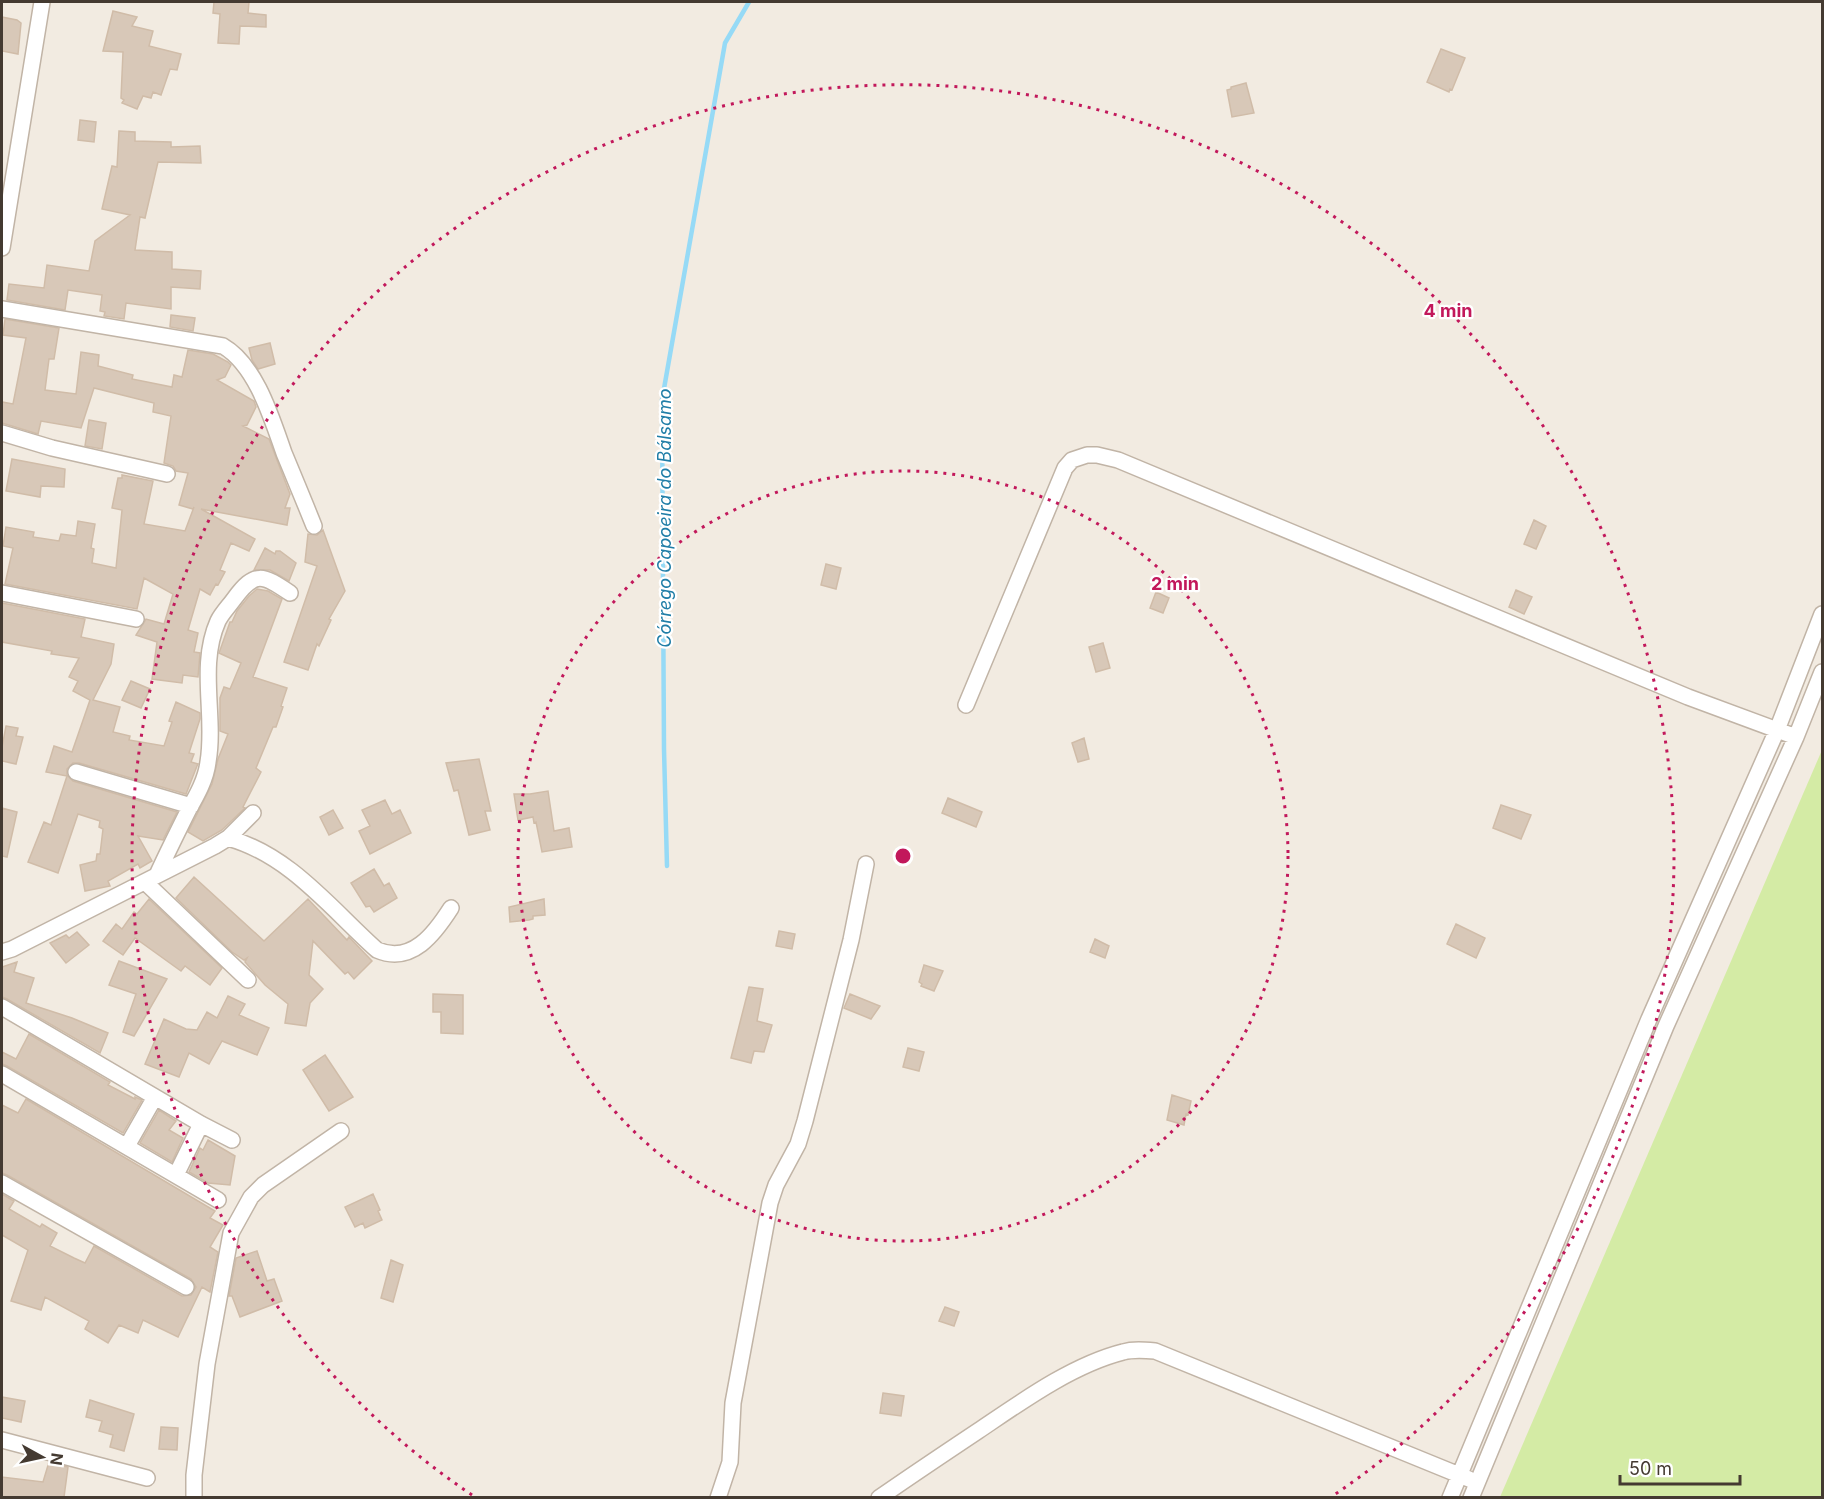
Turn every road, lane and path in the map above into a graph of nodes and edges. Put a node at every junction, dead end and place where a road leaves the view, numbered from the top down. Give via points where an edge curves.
1 (42, 2) edge
2 (8, 170) edge
3 (2, 248) edge
4 (2, 309) edge
5 (2, 433) edge
6 (167, 474) dead end
7 (314, 526) dead end
8 (2, 593) edge
9 (290, 593) dead end
10 (1822, 614) edge
11 (136, 619) dead end
12 (1822, 672) edge
13 (966, 705) dead end
14 (1777, 730) junction
15 (1796, 737) junction
16 (76, 772) dead end
17 (191, 806) junction
18 (253, 813) dead end
19 (228, 838) junction
20 (866, 864) dead end
21 (151, 879) junction
22 (451, 908) dead end
23 (2, 952) edge
24 (248, 980) dead end
25 (2, 1007) edge
26 (2, 1074) edge
27 (155, 1097) junction
28 (201, 1124) junction
29 (341, 1131) dead end
30 (232, 1140) dead end
31 (127, 1146) junction
32 (176, 1175) junction
33 (2, 1183) edge
34 (218, 1200) dead end
35 (186, 1287) dead end
36 (2, 1440) edge
37 (1460, 1474) junction
38 (147, 1478) dead end
39 (1474, 1490) edge
40 (194, 1497) edge
41 (718, 1497) edge
42 (879, 1497) edge
43 (1450, 1497) edge

1 - 2 street
2 - 3 street
4 - 7 street via 223,346 232,351 255,382 269,411
5 - 6 street
8 - 11 street
9 - 17 street via 263,579 253,579 219,619 212,639 208,682 208,764
10 - 14 street
12 - 15 street
13 - 14 street via 1065,468 1077,457 1097,455 1118,460 1688,697
14 - 15 street
14 - 37 street via 1649,1019
15 - 39 street via 1666,1026
16 - 17 street
17 - 21 street
18 - 19 street
19 - 21 street
19 - 22 street via 282,863 383,953 400,954 423,944
20 - 41 street via 805,1121 770,1203 733,1403 730,1462
21 - 23 street
21 - 24 street
25 - 27 street
26 - 31 street
27 - 28 street
27 - 31 street
28 - 30 street
28 - 32 street
29 - 40 street via 250,1197 231,1233 207,1364
31 - 32 street
32 - 34 street
33 - 35 street
36 - 38 street
37 - 39 street
37 - 42 street via 1155,1351 1141,1350 1110,1356 1058,1380
37 - 43 street

